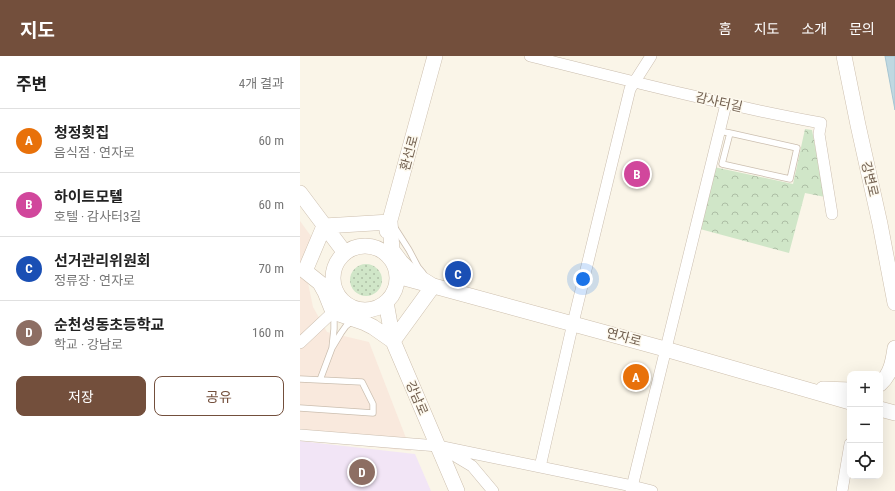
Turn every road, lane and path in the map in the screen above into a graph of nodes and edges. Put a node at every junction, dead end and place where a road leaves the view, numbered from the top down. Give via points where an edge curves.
1 (435, 56) edge
2 (530, 56) edge
3 (651, 56) edge
4 (844, 56) edge
5 (634, 82) junction
6 (726, 104) junction
7 (724, 132) junction
8 (300, 193) edge
9 (832, 214) dead end
10 (390, 222) junction
11 (324, 226) junction
12 (382, 251) junction
13 (345, 253) junction
14 (302, 270) edge
15 (333, 273) junction
16 (397, 276) junction
17 (433, 286) junction
18 (386, 302) junction
19 (895, 303) edge
20 (340, 308) junction
21 (360, 315) junction
22 (573, 323) junction
23 (393, 341) junction
24 (300, 342) edge
25 (332, 348) junction
26 (895, 348) edge
27 (665, 349) junction
28 (300, 379) edge
29 (320, 380) junction
30 (883, 381) edge
31 (800, 388) junction
32 (847, 390) edge
33 (847, 401) edge
34 (300, 408) edge
35 (883, 410) edge
36 (895, 413) edge
37 (300, 435) edge
38 (438, 446) junction
39 (847, 462) edge
40 (540, 467) junction
41 (631, 488) edge
42 (457, 491) edge
43 (493, 491) edge
44 (652, 491) edge
45 (842, 491) edge

1 - 10 main road, 환선로
2 - 5 street, 감사터길
3 - 5 street
4 - 19 main road, 강변로
5 - 6 street, 감사터길
5 - 22 street via 630,89
6 - 7 street
6 - 9 street, 감사터길 via 821,123 819,134
7 - 7 lane via 797,148 790,179 722,164
7 - 27 street
8 - 11 main road
10 - 11 main road
10 - 12 main road, 환선로
10 - 17 main road via 392,250 412,273
11 - 13 main road
11 - 14 main road
12 - 13 main road via 363,246
12 - 16 main road via 390,257
13 - 15 main road via 339,259
14 - 15 main road
14 - 20 main road via 320,283
15 - 20 main road
16 - 17 main road, 연자로
16 - 18 main road via 396,286
17 - 22 main road, 연자로
17 - 23 main road
18 - 21 main road
18 - 23 main road, 강남로
20 - 21 main road via 354,308
20 - 24 street
20 - 25 lane
21 - 23 main road
21 - 25 lane via 346,326
22 - 27 main road, 연자로
22 - 40 street
23 - 38 main road, 강남로
25 - 29 lane
26 - 30 main road via 892,365
27 - 31 main road, 연자로
27 - 41 street
28 - 29 lane
29 - 34 lane via 362,382 373,404 373,413
31 - 32 main road
31 - 33 main road, 연자로
35 - 36 main road
37 - 38 street
38 - 40 street
38 - 42 main road, 강남로
38 - 43 street via 472,466
39 - 45 street
40 - 41 street
41 - 44 street

